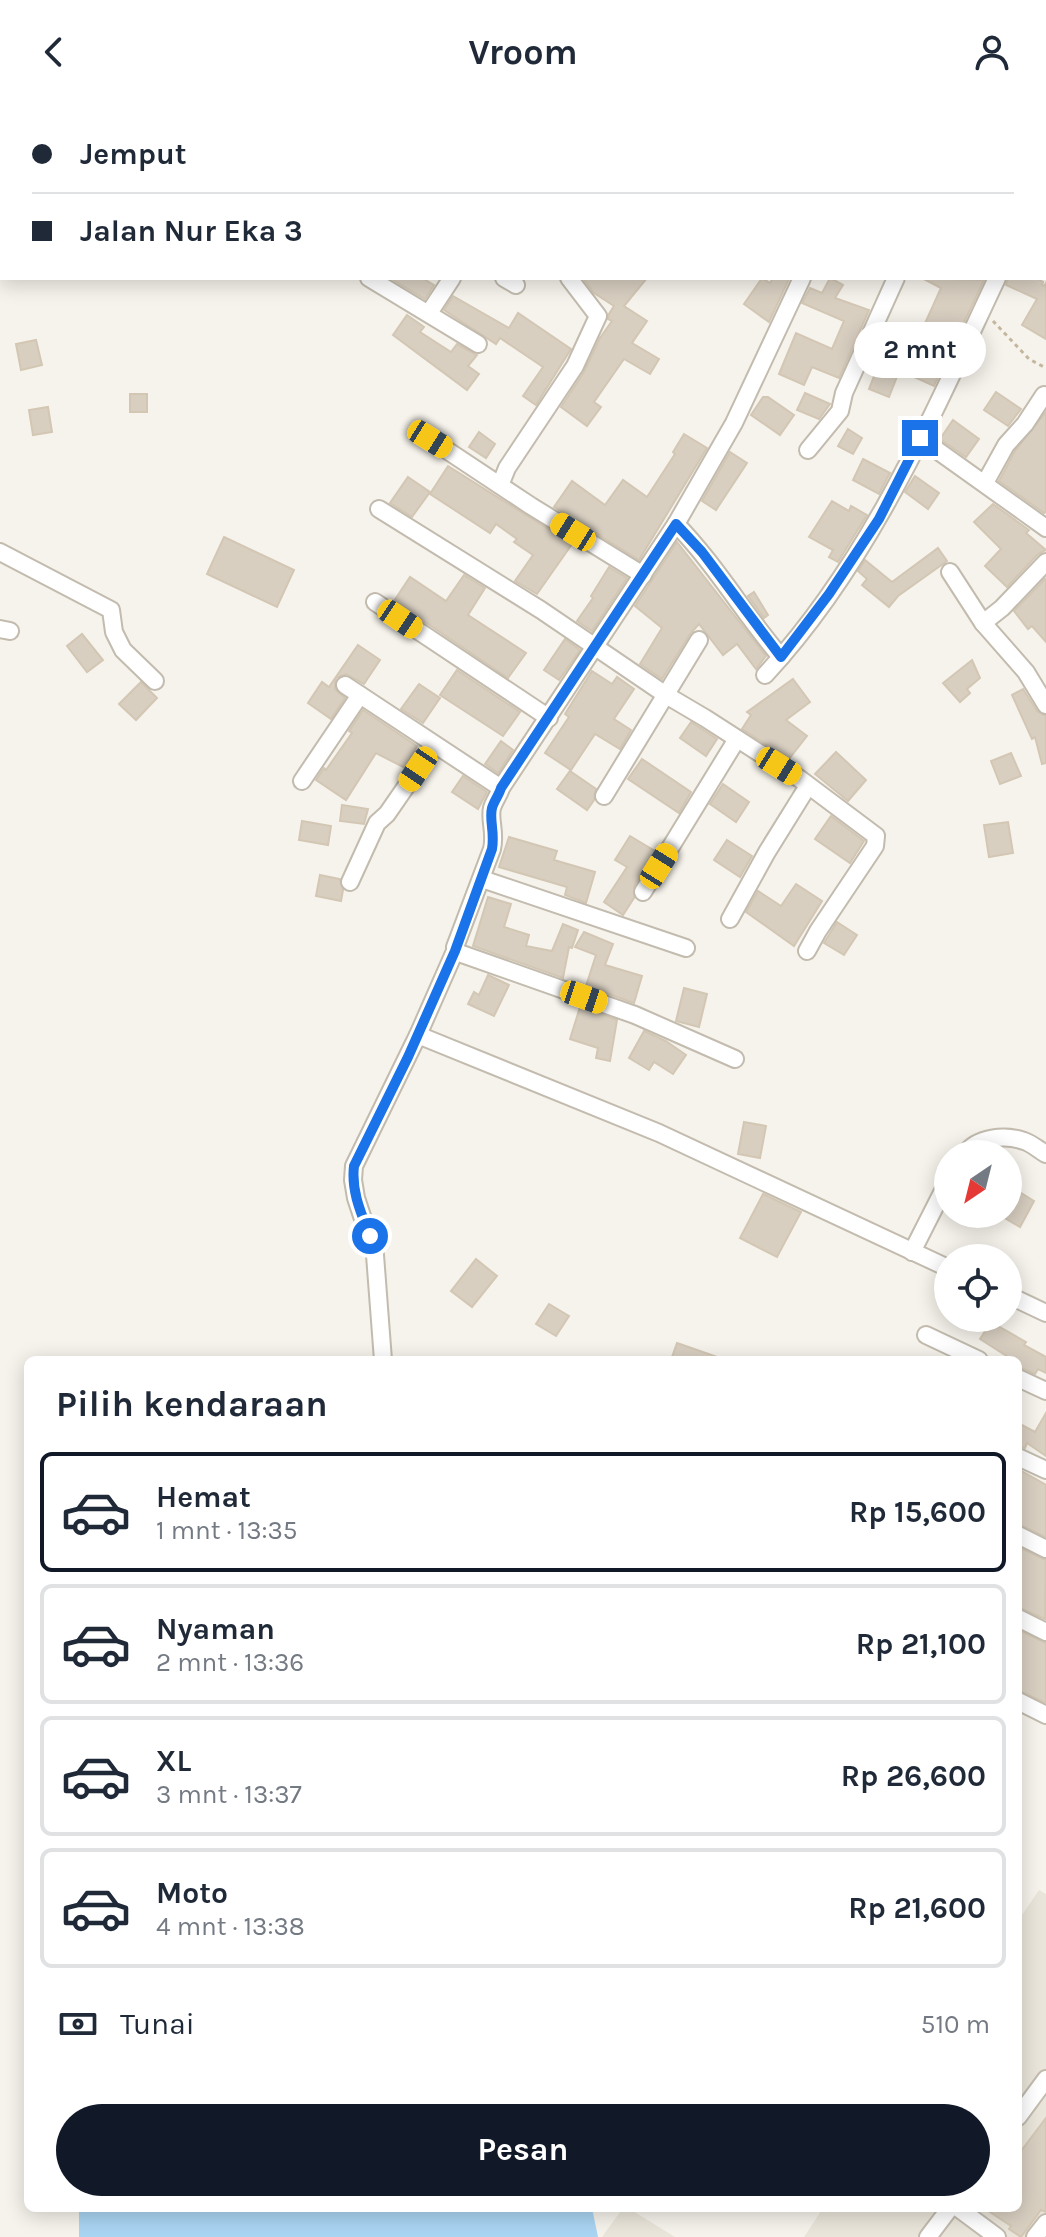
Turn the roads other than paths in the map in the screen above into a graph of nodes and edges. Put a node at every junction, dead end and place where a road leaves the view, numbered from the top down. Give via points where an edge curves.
1 (372, 280) edge
2 (451, 280) edge
3 (571, 280) edge
4 (801, 280) edge
5 (895, 280) edge
6 (996, 280) edge
7 (429, 313) junction
8 (478, 344) dead end
9 (1044, 395) edge
10 (920, 438) junction
11 (430, 439) dead end
12 (808, 450) dead end
13 (501, 483) junction
14 (985, 483) junction
15 (379, 509) dead end
16 (676, 524) junction
17 (1046, 528) edge
18 (0, 552) edge
19 (1046, 562) edge
20 (950, 572) dead end
21 (643, 575) junction
22 (375, 602) dead end
23 (983, 623) junction
24 (699, 640) dead end
25 (597, 648) junction
26 (781, 657) junction
27 (765, 675) dead end
28 (155, 681) dead end
29 (345, 685) dead end
30 (360, 695) junction
31 (666, 695) junction
32 (1046, 705) edge
33 (549, 718) junction
34 (737, 739) junction
35 (434, 746) junction
36 (302, 781) dead end
37 (808, 786) junction
38 (501, 788) junction
39 (604, 796) dead end
40 (482, 879) junction
41 (350, 882) dead end
42 (643, 892) dead end
43 (730, 919) dead end
44 (686, 948) dead end
45 (455, 951) junction
46 (807, 951) dead end
47 (418, 1035) junction
48 (735, 1059) dead end
49 (985, 1140) edge
50 (1046, 1154) edge
51 (934, 1209) edge
52 (912, 1252) junction
53 (934, 1262) edge
54 (1022, 1301) edge
55 (1043, 1311) edge
56 (926, 1335) dead end
57 (383, 1356) edge
58 (971, 1356) edge
59 (1022, 1380) edge
60 (1046, 1391) edge
61 (1022, 1459) edge
62 (1046, 1470) edge
63 (1022, 1537) edge
64 (1046, 1549) edge
65 (1022, 1620) edge
66 (1046, 1632) edge
67 (1022, 1703) edge
68 (1046, 1715) edge
69 (1046, 2079) edge
70 (1022, 2112) edge
71 (947, 2212) edge
72 (963, 2212) edge
73 (1046, 2223) edge
74 (928, 2237) edge
75 (997, 2237) edge
76 (1035, 2237) edge

1 - 7 street
2 - 7 street
3 - 13 street via 598,316 575,366
4 - 16 street via 734,423
5 - 12 street via 840,411
6 - 10 street
7 - 8 street
9 - 14 street
10 - 14 street
10 - 26 street via 879,519
11 - 13 street
13 - 21 street
14 - 17 street
15 - 25 street
16 - 21 street
16 - 26 street
18 - 28 street via 111,610 123,650
19 - 23 street
20 - 23 street
21 - 25 street
22 - 33 street
23 - 32 street via 1026,672
24 - 31 street
25 - 31 street
25 - 33 street
26 - 27 street
29 - 30 street
30 - 35 street
30 - 36 street
31 - 34 street
31 - 39 street
33 - 38 street
34 - 37 street
34 - 42 street
35 - 38 street
35 - 41 street via 377,823
37 - 43 street
37 - 46 street via 877,840
38 - 40 street via 492,809 495,832
40 - 44 street
40 - 45 street
45 - 47 street
45 - 48 street via 635,1015
47 - 52 street via 659,1133
47 - 57 street via 354,1166 353,1180 375,1255
49 - 50 street via 1023,1140
51 - 52 street
52 - 53 street
54 - 55 street
56 - 58 street
59 - 60 street
61 - 62 street
63 - 64 street
65 - 66 street
67 - 68 street
69 - 70 street
71 - 74 street
72 - 75 street
73 - 76 street

